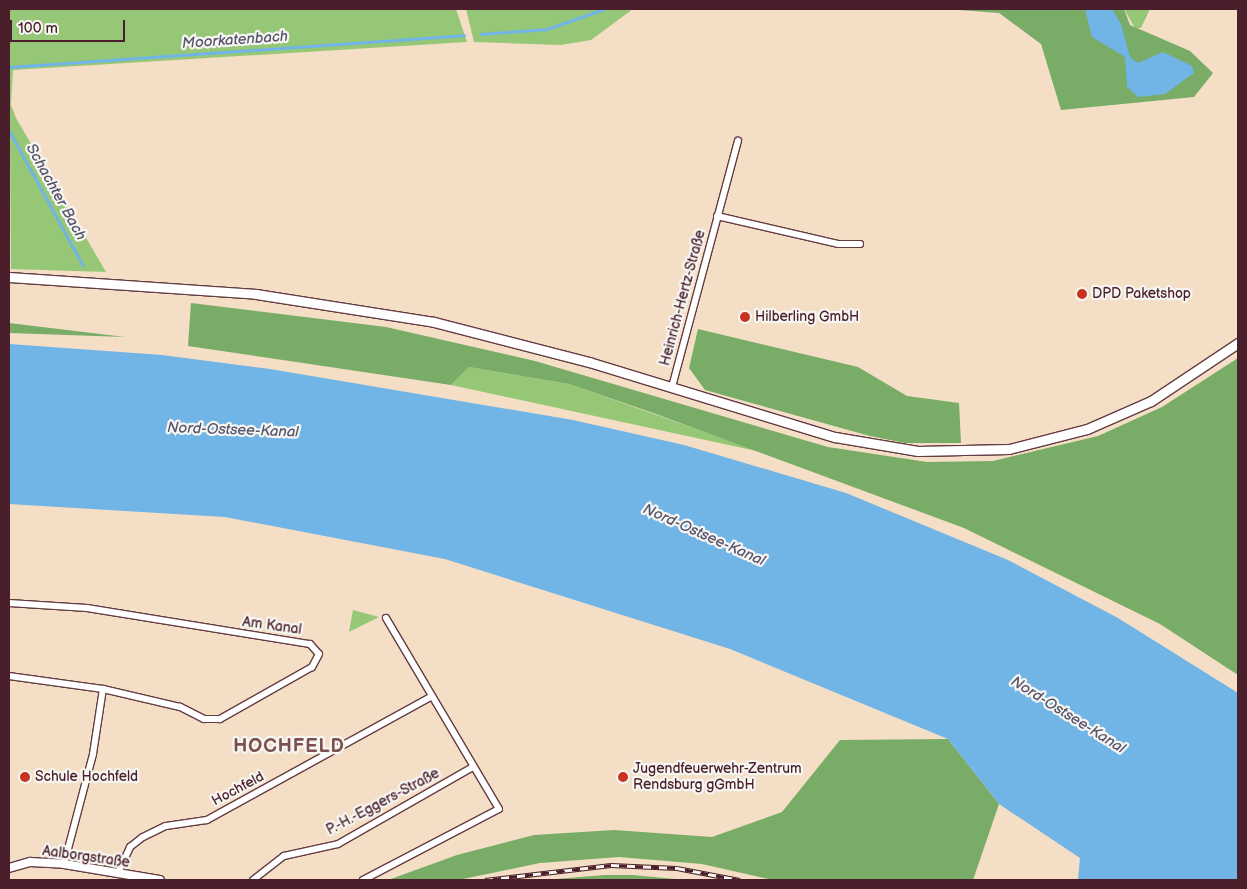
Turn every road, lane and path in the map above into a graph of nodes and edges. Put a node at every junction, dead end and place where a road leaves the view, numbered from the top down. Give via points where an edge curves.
1 (738, 141) dead end
2 (718, 216) junction
3 (860, 244) dead end
4 (9, 277) edge
5 (1238, 343) edge
6 (672, 387) junction
7 (9, 603) edge
8 (386, 618) dead end
9 (9, 676) edge
10 (103, 689) junction
11 (431, 697) junction
12 (472, 768) junction
13 (64, 864) junction
14 (9, 868) edge
15 (118, 873) junction
16 (160, 880) edge
17 (253, 880) edge
18 (363, 880) edge

1 - 2 street, Heinrich-Hertz-Straße
2 - 3 street, Heinrich-Hertz-Straße via 838,244
2 - 6 street, Heinrich-Hertz-Straße
4 - 6 main road via 175,286 364,309 476,331
5 - 6 main road via 1183,381 1119,416 1054,439 984,451 918,451 868,444
7 - 10 street, Am Kanal via 87,608 310,644 319,654 312,667 220,719 204,719 180,707
8 - 11 street
9 - 10 street, Am Kanal
10 - 13 street via 93,754
11 - 12 street
11 - 15 street, Hochfeld via 207,820 166,826 144,837 130,847
12 - 17 street, P.-H.-Eggers-Straße via 338,844 284,856
12 - 18 street via 498,805 496,811
13 - 14 street, Aalborgstraße via 30,862
13 - 15 street, Aalborgstraße
15 - 16 street, Aalborgstraße

